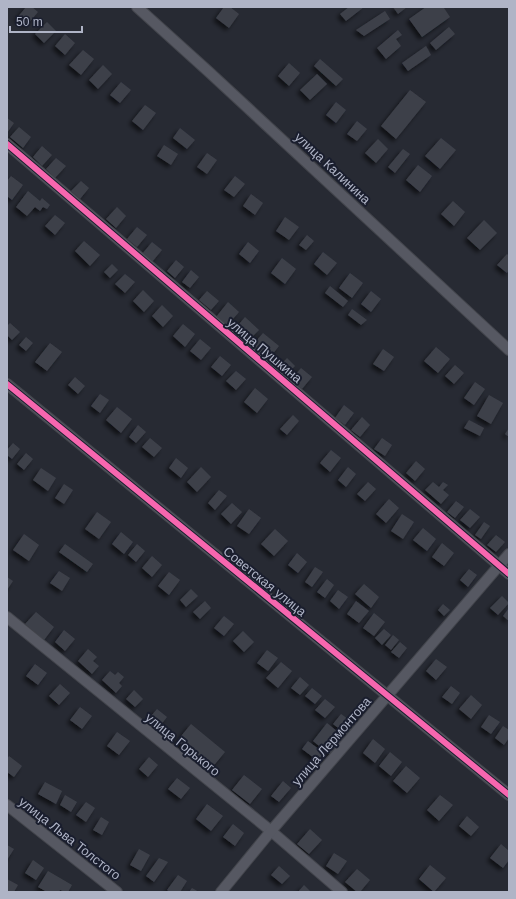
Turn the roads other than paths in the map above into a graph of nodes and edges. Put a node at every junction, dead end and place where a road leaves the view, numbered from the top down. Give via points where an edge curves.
1 (137, 7) edge
2 (7, 144) edge
3 (509, 350) edge
4 (7, 384) edge
5 (509, 554) edge
6 (499, 565) junction
7 (509, 574) edge
8 (7, 617) edge
9 (388, 695) junction
10 (509, 795) edge
11 (7, 805) edge
12 (271, 831) junction
13 (117, 892) edge
14 (221, 892) edge
15 (342, 892) edge

1 - 3 street, улица Калинина
2 - 6 street, улица Пушкина
4 - 9 street, Советская улица
5 - 6 street, улица Лермонтова
6 - 7 street, улица Пушкина
6 - 9 street, улица Лермонтова
8 - 12 street, улица Горького
9 - 10 street, Советская улица
9 - 12 street, улица Лермонтова
11 - 13 street, улица Льва Толстого
12 - 14 street, улица Лермонтова
12 - 15 street, улица Горького

